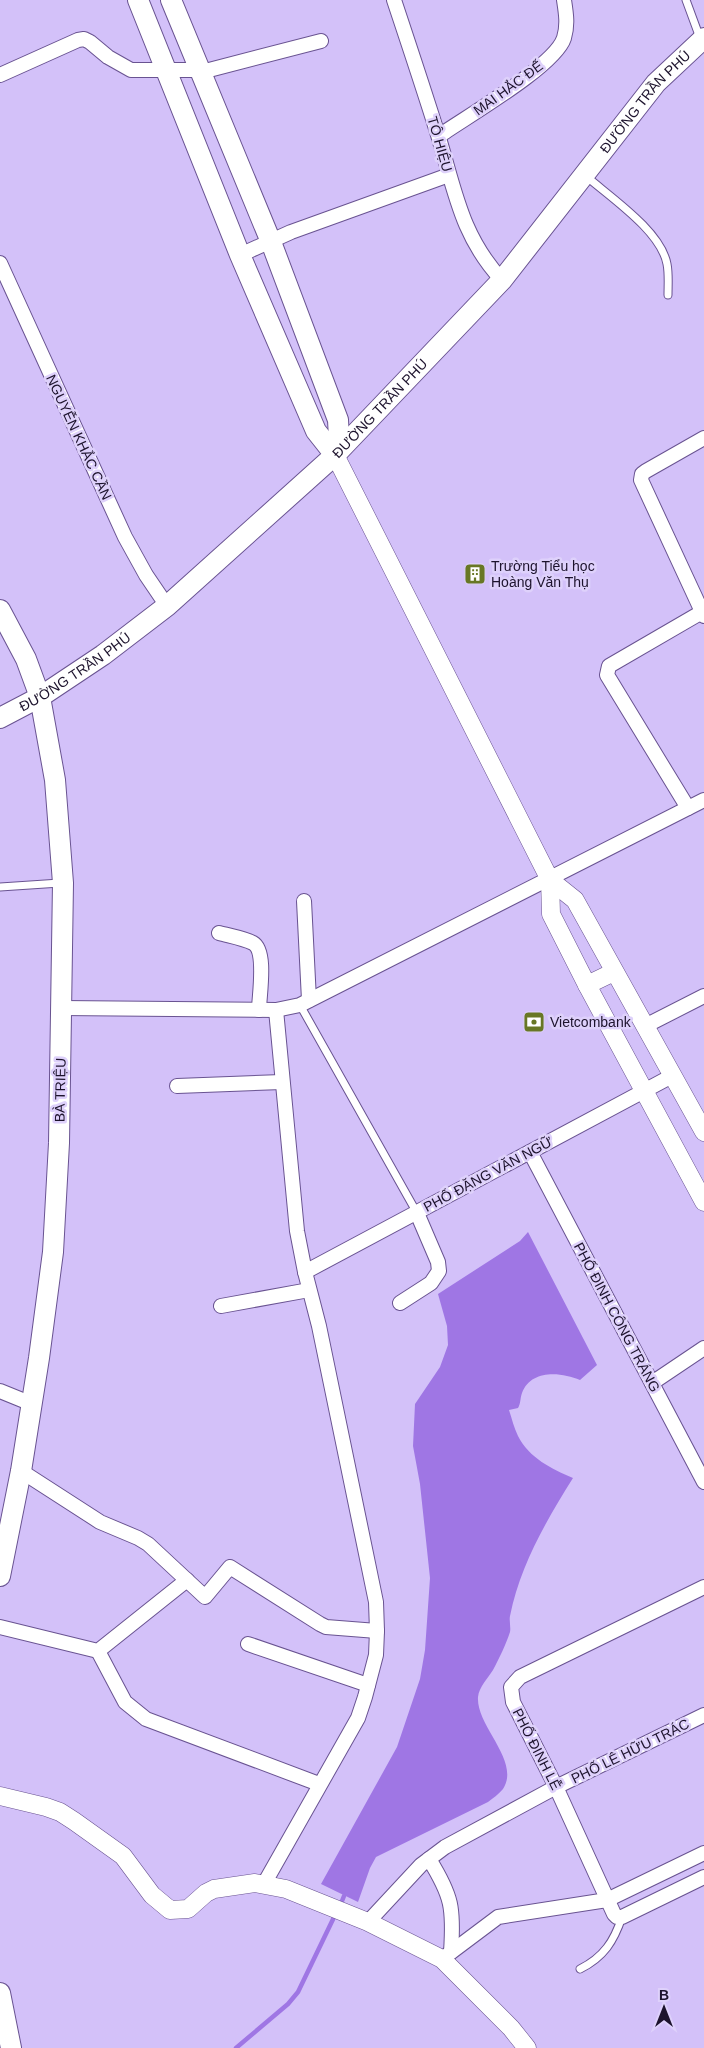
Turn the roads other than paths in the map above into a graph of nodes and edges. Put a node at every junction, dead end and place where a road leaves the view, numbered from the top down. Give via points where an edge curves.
1 (138, 0) edge
2 (171, 0) edge
3 (394, 0) edge
4 (564, 0) edge
5 (686, 0) edge
6 (321, 41) dead end
7 (703, 42) edge
8 (168, 70) junction
9 (200, 70) junction
10 (0, 75) edge
11 (438, 136) junction
12 (584, 174) junction
13 (449, 175) junction
14 (271, 242) junction
15 (240, 256) junction
16 (0, 262) edge
17 (502, 280) junction
18 (668, 295) dead end
19 (704, 438) edge
20 (335, 455) junction
21 (167, 606) junction
22 (0, 610) edge
23 (703, 614) edge
24 (40, 697) junction
25 (0, 718) edge
26 (704, 800) edge
27 (688, 808) junction
28 (550, 880) junction
29 (63, 883) junction
30 (0, 887) edge
31 (304, 901) dead end
32 (219, 933) dead end
33 (614, 972) junction
34 (587, 986) junction
35 (704, 996) edge
36 (305, 1003) junction
37 (61, 1008) junction
38 (258, 1010) junction
39 (276, 1010) junction
40 (645, 1026) junction
41 (672, 1076) junction
42 (282, 1082) junction
43 (176, 1086) dead end
44 (645, 1090) junction
45 (704, 1132) edge
46 (530, 1152) junction
47 (704, 1202) edge
48 (417, 1213) junction
49 (305, 1272) junction
50 (309, 1290) junction
51 (400, 1303) dead end
52 (221, 1306) dead end
53 (704, 1348) edge
54 (652, 1383) junction
55 (0, 1391) edge
56 (32, 1404) junction
57 (21, 1471) junction
58 (704, 1482) edge
59 (6, 1526) edge
60 (0, 1576) edge
61 (187, 1580) junction
62 (704, 1587) edge
63 (0, 1627) edge
64 (377, 1631) junction
65 (248, 1644) dead end
66 (98, 1651) junction
67 (368, 1684) junction
68 (704, 1715) edge
69 (319, 1784) junction
70 (556, 1787) junction
71 (0, 1796) edge
72 (704, 1852) edge
73 (429, 1859) junction
74 (704, 1877) edge
75 (264, 1884) junction
76 (607, 1900) junction
77 (622, 1917) junction
78 (368, 1922) junction
79 (447, 1956) junction
80 (580, 1969) dead end
81 (0, 1993) edge
82 (10, 2041) edge
83 (527, 2048) edge

1 - 8 main road
2 - 9 main road
3 - 11 street, TÔ HIỆU
4 - 11 street, MAI HẮC ĐẾ via 567,22 558,50 530,75
5 - 7 lane
6 - 9 street
7 - 12 main road, ĐƯỜNG TRẦN PHÚ via 656,83
8 - 9 street
8 - 10 street via 131,70 84,39
8 - 15 main road
9 - 14 main road
11 - 13 street, TÔ HIỆU
12 - 17 main road, ĐƯỜNG TRẦN PHÚ
12 - 18 lane via 658,243 667,263
13 - 14 street
13 - 17 street, TÔ HIỆU via 471,236 486,263
14 - 15 street
14 - 20 main road via 338,420 339,438
15 - 20 main road via 316,431
16 - 21 street, NGUYỄN KHẮC CẦN via 125,537
17 - 20 main road, ĐƯỜNG TRẦN PHÚ
19 - 23 street via 646,471 641,480
20 - 21 main road, ĐƯỜNG TRẦN PHÚ
20 - 28 street
21 - 24 main road, ĐƯỜNG TRẦN PHÚ via 103,655
22 - 24 main road, BÀ TRIỆU via 26,659
23 - 27 street via 607,669 607,675
24 - 25 main road, ĐƯỜNG TRẦN PHÚ
24 - 29 main road, BÀ TRIỆU via 55,780
26 - 27 street
27 - 28 street
28 - 33 street via 575,900
28 - 34 street via 551,914
28 - 36 street
29 - 30 lane
29 - 37 main road, BÀ TRIỆU
31 - 36 street
32 - 38 street via 253,943 258,948 261,958
33 - 34 street
33 - 40 street
34 - 44 street
35 - 40 street
36 - 39 street
36 - 48 lane
37 - 38 street
37 - 56 main road, BÀ TRIỆU via 53,1252
38 - 39 street
39 - 42 street
40 - 41 street
41 - 44 street, PHỐ ĐẶNG VĂN NGỮ
41 - 45 street
42 - 43 street
42 - 49 street via 297,1231
44 - 46 street, PHỐ ĐẶNG VĂN NGỮ
44 - 47 street
46 - 48 street, PHỐ ĐẶNG VĂN NGỮ
46 - 54 street, PHỐ ĐINH CÔNG TRÁNG
48 - 49 street, PHỐ ĐẶNG VĂN NGỮ
48 - 51 street via 439,1271 431,1283
49 - 50 street
50 - 52 street
50 - 64 street via 373,1583
53 - 54 street
54 - 58 street, PHỐ ĐINH CÔNG TRÁNG
55 - 56 street
56 - 57 main road, BÀ TRIỆU
57 - 59 main road, BÀ TRIỆU
57 - 61 street via 100,1522 148,1544
59 - 60 main road, BÀ TRIỆU
61 - 64 street via 204,1597 230,1567 326,1627
61 - 66 street
62 - 70 street, PHỐ ĐINH LỄ via 520,1677 511,1687 513,1702
63 - 66 street
64 - 67 street via 376,1655
65 - 67 street
66 - 69 street via 125,1702 146,1718
67 - 69 street via 358,1718
68 - 70 street, PHỐ LÊ HỮU TRÁC
69 - 75 street
70 - 73 street, PHỐ LÊ HỮU TRÁC via 445,1847
70 - 76 street, PHỐ ĐINH LỄ
71 - 75 street via 46,1807 74,1821 122,1856 152,1895 170,1910 188,1909 214,1889
72 - 76 street
73 - 78 street, PHỐ LÊ HỮU TRÁC
73 - 79 street via 445,1885 450,1901 452,1934
74 - 77 street
75 - 78 street via 286,1889
76 - 77 street, PHỐ ĐINH LỄ via 614,1914
76 - 79 street via 498,1917
77 - 80 lane via 612,1942 590,1964
78 - 79 street
79 - 83 street
81 - 82 main road

